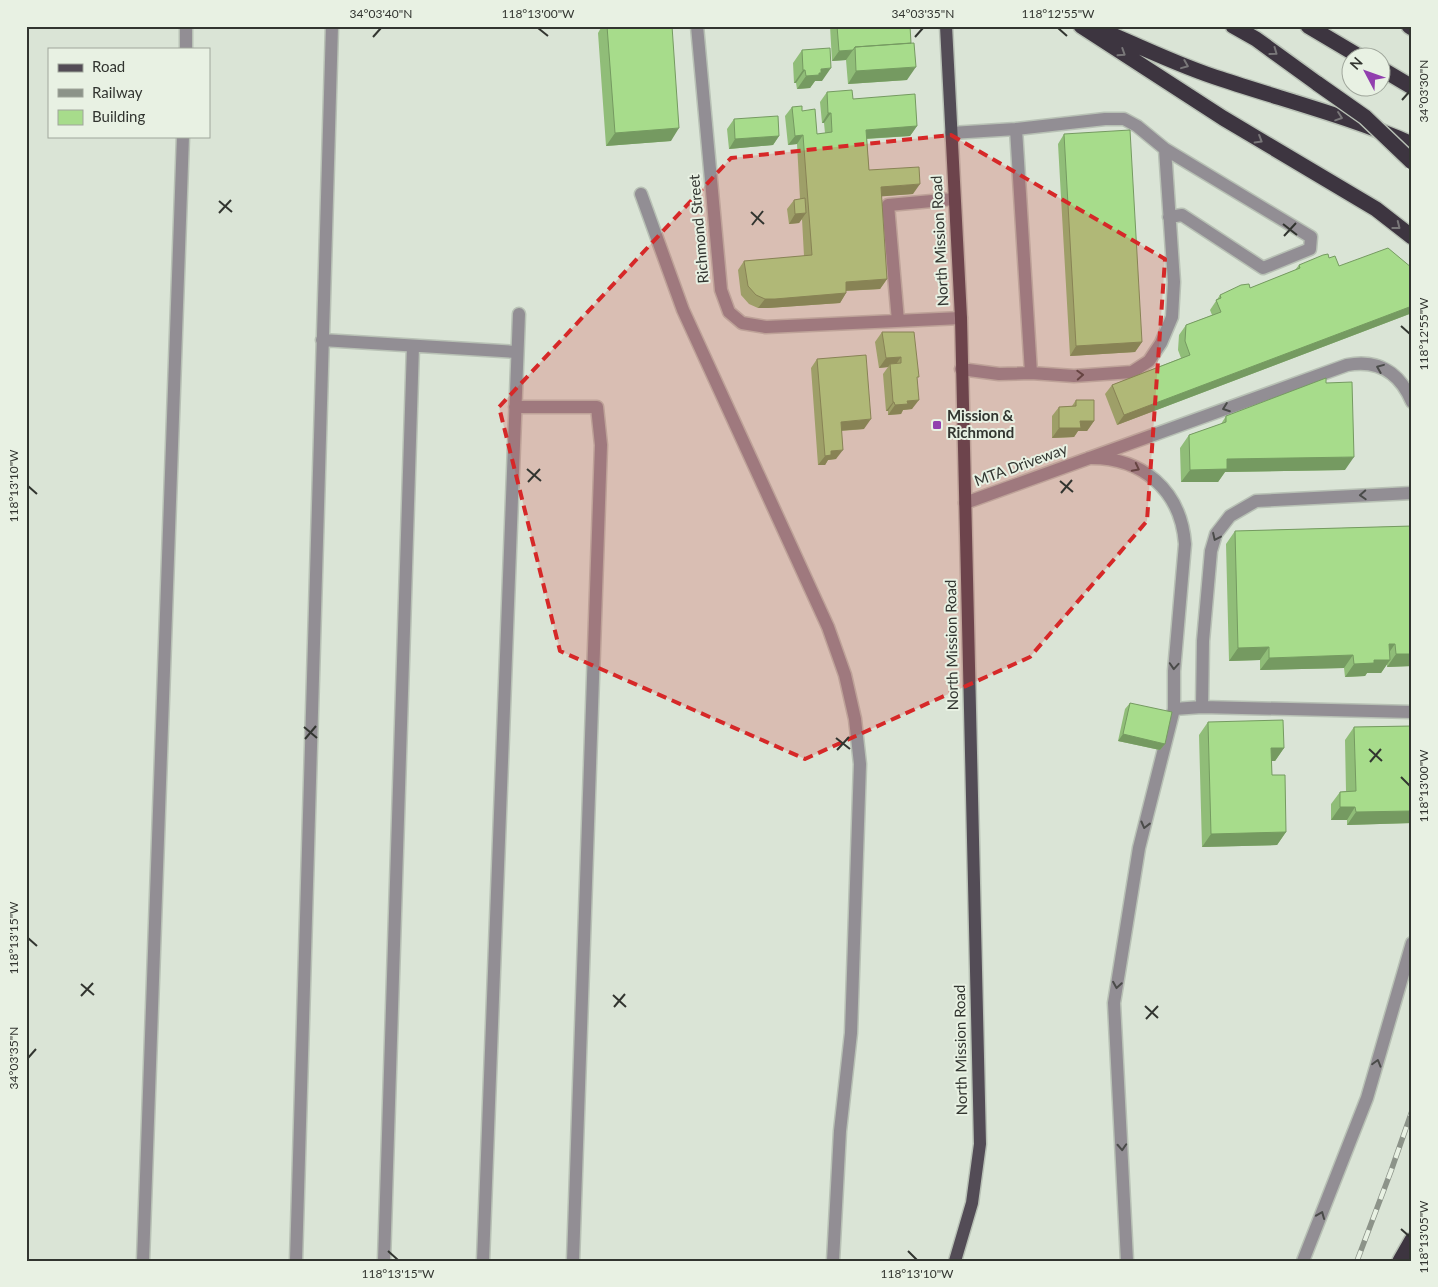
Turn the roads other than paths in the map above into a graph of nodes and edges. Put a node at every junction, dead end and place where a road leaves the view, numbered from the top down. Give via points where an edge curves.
1 (186, 26) edge
2 (332, 26) edge
3 (697, 26) edge
4 (946, 26) edge
5 (1082, 26) edge
6 (1092, 26) edge
7 (1233, 26) edge
8 (1308, 26) edge
9 (186, 48) edge
10 (1345, 48) edge
11 (1390, 74) edge
12 (1412, 87) edge
13 (1016, 129) junction
14 (951, 133) junction
15 (182, 138) edge
16 (1412, 144) edge
17 (1165, 149) junction
18 (1412, 162) edge
19 (641, 194) dead end
20 (954, 199) junction
21 (1169, 217) junction
22 (1412, 237) edge
23 (519, 314) dead end
24 (960, 318) junction
25 (898, 321) junction
26 (322, 340) junction
27 (413, 346) junction
28 (517, 352) junction
29 (961, 370) junction
30 (1032, 373) junction
31 (1412, 402) edge
32 (515, 407) junction
33 (1089, 458) junction
34 (1412, 493) edge
35 (965, 503) junction
36 (1202, 707) junction
37 (1174, 709) junction
38 (1412, 712) edge
39 (1412, 943) edge
40 (1412, 1240) edge
41 (142, 1261) edge
42 (296, 1261) edge
43 (384, 1261) edge
44 (483, 1261) edge
45 (573, 1261) edge
46 (833, 1261) edge
47 (955, 1261) edge
48 (1127, 1261) edge
49 (1303, 1261) edge
50 (1400, 1261) edge

1 - 9 street
2 - 26 street
3 - 25 street, Richmond Street via 721,290 730,312 742,323 766,327
4 - 14 main road, North Mission Road
5 -> 22 highway via 1223,118 1376,209
6 -> 16 highway via 1218,78
7 -> 18 highway, bridge via 1365,117
8 - 10 highway
11 - 12 highway
13 - 14 street
13 - 17 street via 1124,119
13 - 30 street
14 - 20 main road, North Mission Road
15 - 41 street
17 - 21 street
17 - 21 street via 1311,237 1310,249 1263,268 1182,215
19 - 46 street via 683,310 828,627 845,675 855,719 860,764 851,1033 840,1132
20 - 24 main road, North Mission Road
20 - 25 street via 888,205
30 -> 21 street via 1074,376 1132,372 1149,361 1172,317 1174,282
23 - 28 street
24 - 25 street, Richmond Street
24 - 29 main road, North Mission Road
26 - 27 street
26 - 42 street
27 - 28 street
27 - 43 street
28 - 32 street
29 - 30 street
29 - 35 main road, North Mission Road
31 -> 33 street, MTA Driveway via 1403,385 1390,372 1372,364 1353,364
32 - 44 street
32 - 45 street via 597,406 601,445
33 - 35 street, MTA Driveway
33 -> 37 street via 1119,461 1143,471 1162,487 1179,514 1185,544 1174,671
34 -> 36 street via 1256,501 1230,516 1216,534 1211,551 1203,641
35 - 47 main road, North Mission Road via 980,1144 972,1203
36 - 37 street
36 - 38 street
37 -> 48 street via 1139,848 1114,1002
49 -> 39 street via 1367,1098
40 - 50 highway

